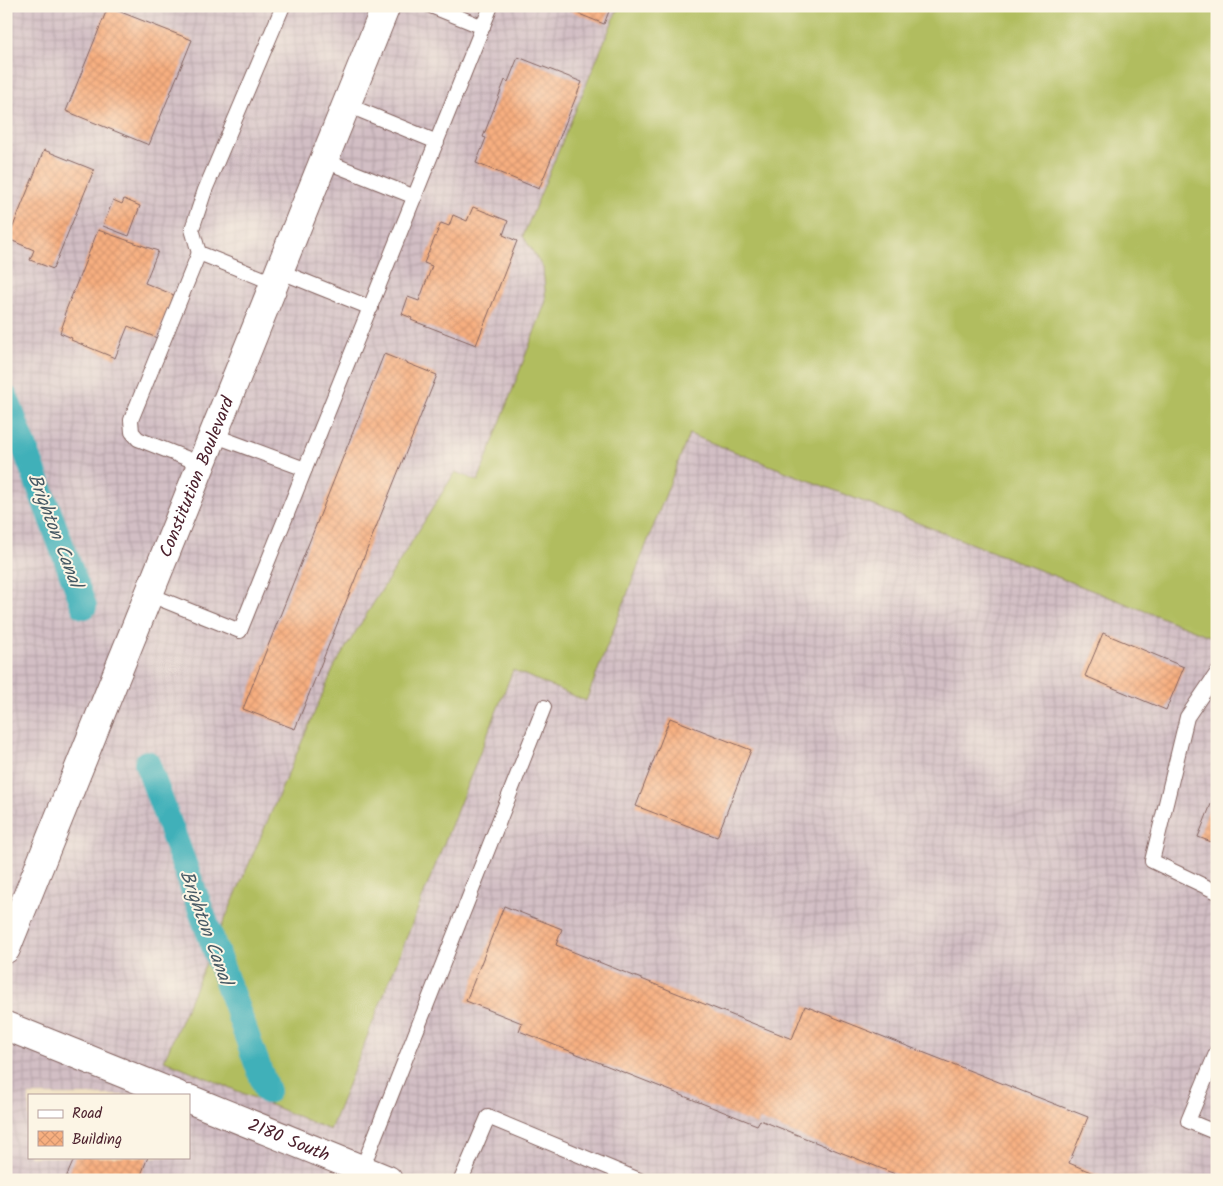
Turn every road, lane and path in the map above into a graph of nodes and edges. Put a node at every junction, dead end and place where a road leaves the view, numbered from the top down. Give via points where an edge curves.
1 (283, 6) edge
2 (386, 6) edge
3 (431, 6) edge
4 (491, 6) edge
5 (483, 27) junction
6 (347, 105) junction
7 (437, 142) junction
8 (325, 161) junction
9 (415, 196) junction
10 (199, 253) junction
11 (276, 277) junction
12 (370, 308) junction
13 (213, 435) junction
14 (201, 464) junction
15 (305, 469) junction
16 (148, 594) junction
17 (1217, 673) edge
18 (544, 707) dead end
19 (1217, 892) edge
20 (6, 949) edge
21 (6, 1026) edge
22 (1217, 1051) edge
23 (176, 1094) edge
24 (190, 1099) edge
25 (1217, 1133) edge
26 (362, 1169) junction
27 (388, 1180) edge
28 (461, 1180) edge
29 (639, 1180) edge

1 - 10 lane via 205,190 192,229
2 - 6 street, Constitution Boulevard
3 - 5 lane
4 - 5 lane
5 - 7 lane
6 - 7 lane
6 - 8 street, Constitution Boulevard
7 - 9 lane
8 - 9 lane
8 - 11 street, Constitution Boulevard
9 - 12 lane
10 - 11 lane
10 - 14 lane via 131,420 132,432 138,439
11 - 12 lane
11 - 13 street, Constitution Boulevard
12 - 15 lane
13 - 14 street, Constitution Boulevard
13 - 15 lane
14 - 16 street, Constitution Boulevard
15 - 16 lane via 240,631
16 - 20 street, Constitution Boulevard
17 - 19 lane via 1187,717 1152,861
18 - 26 lane
21 - 23 street
22 - 25 lane via 1188,1121
24 - 26 street, 2180 South
26 - 27 street, 2180 South
28 - 29 lane via 488,1117

